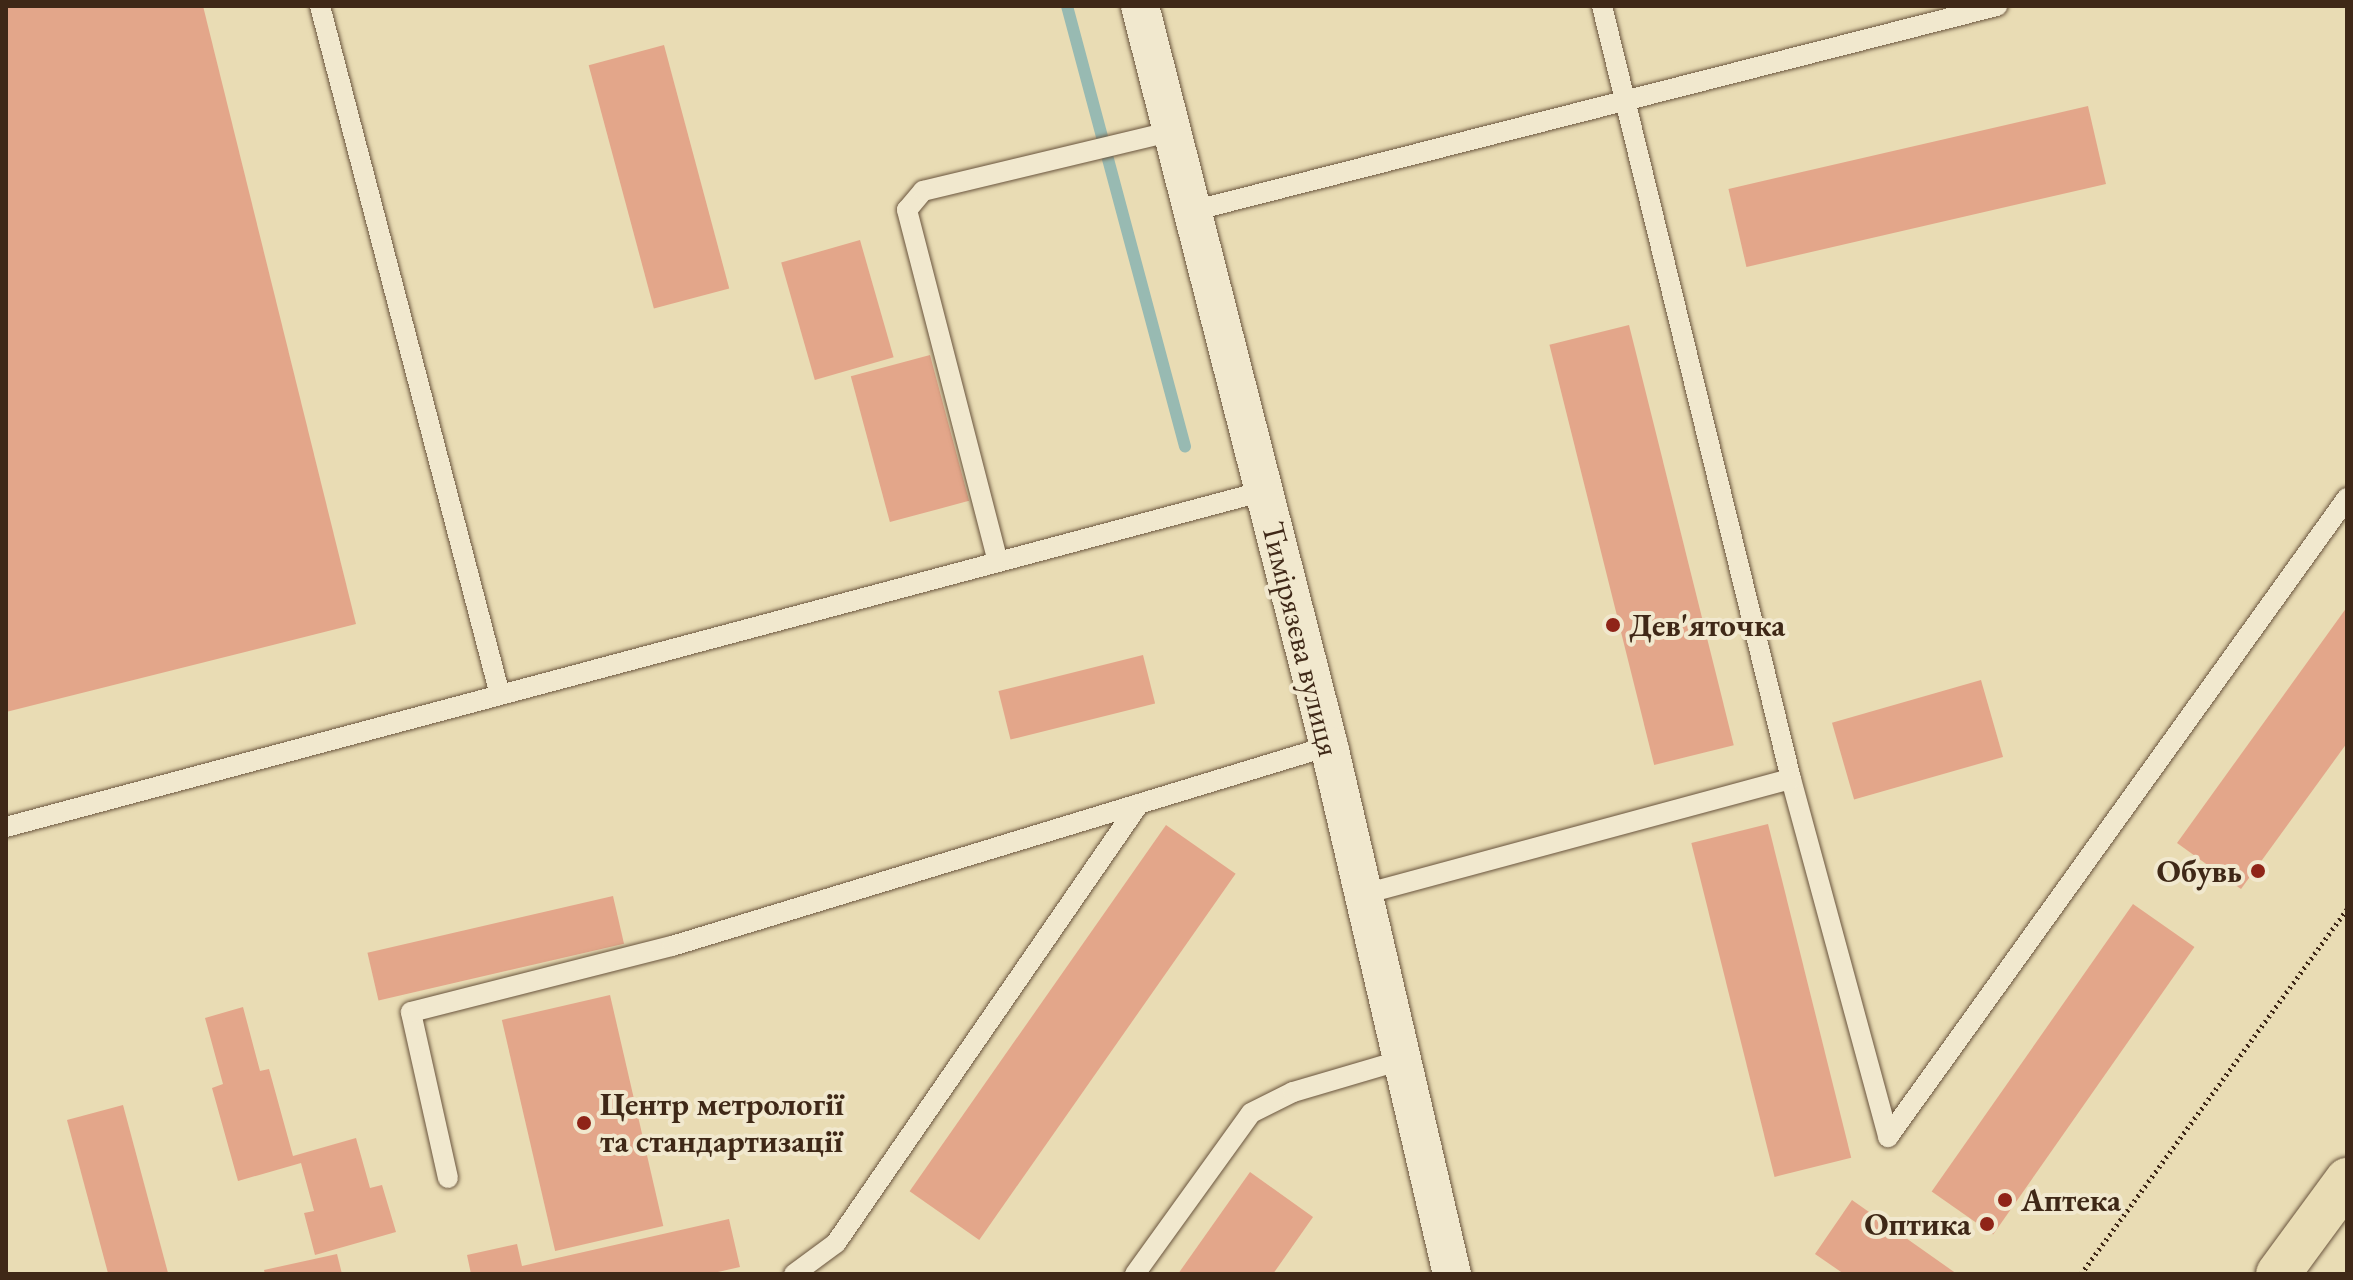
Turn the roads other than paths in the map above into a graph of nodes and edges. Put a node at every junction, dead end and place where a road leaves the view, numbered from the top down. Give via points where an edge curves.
1 (320, 6) edge
2 (1140, 6) edge
3 (1602, 6) edge
4 (1997, 6) edge
5 (1625, 100) junction
6 (1172, 131) junction
7 (1192, 211) junction
8 (1264, 491) junction
9 (2347, 498) edge
10 (998, 562) junction
11 (500, 695) junction
12 (1329, 746) junction
13 (1791, 779) junction
14 (1139, 804) junction
15 (6, 827) edge
16 (1364, 894) junction
17 (1402, 1060) junction
18 (448, 1178) dead end
19 (2347, 1180) edge
20 (794, 1274) edge
21 (1135, 1274) edge
22 (1452, 1274) edge
23 (2278, 1274) edge

1 - 11 lane
2 - 6 street, Тимірязєва вулиця
3 - 5 lane
4 - 5 lane
5 - 7 lane
5 - 13 lane
6 - 7 street, Тимірязєва вулиця
6 - 10 lane via 923,191 907,210
7 - 8 street, Тимірязєва вулиця
8 - 10 lane
8 - 12 street, Тимірязєва вулиця
9 - 13 lane via 1888,1137
10 - 11 lane
11 - 15 lane
12 - 14 lane
12 - 16 street, Тимірязєва вулиця
13 - 16 lane
14 - 18 lane via 672,946 411,1012
14 - 20 lane via 836,1243
16 - 17 street, Тимірязєва вулиця
17 - 21 lane via 1293,1092 1251,1113
17 - 22 street, Тимірязєва вулиця
19 - 23 main road

